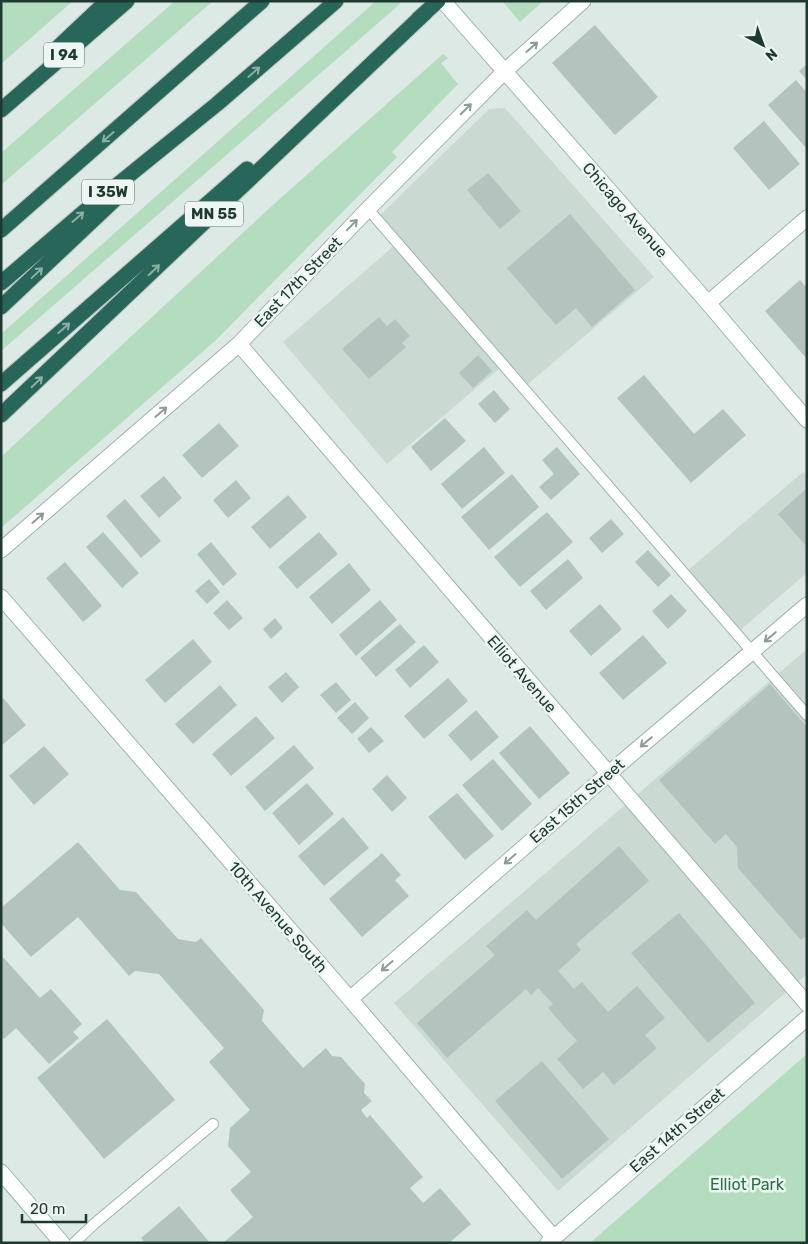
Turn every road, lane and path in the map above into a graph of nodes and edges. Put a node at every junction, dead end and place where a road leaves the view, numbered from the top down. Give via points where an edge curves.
1 (107, 1) edge
2 (127, 1) edge
3 (248, 1) edge
4 (262, 1) edge
5 (336, 1) edge
6 (438, 1) edge
7 (444, 1) edge
8 (583, 1) edge
9 (426, 12) junction
10 (505, 71) junction
11 (1, 101) edge
12 (216, 104) junction
13 (145, 105) junction
14 (1, 110) edge
15 (368, 209) junction
16 (807, 218) edge
17 (1, 230) edge
18 (1, 283) edge
19 (708, 304) junction
20 (1, 306) edge
21 (239, 344) junction
22 (1, 384) edge
23 (1, 415) edge
24 (807, 420) edge
25 (1, 550) edge
26 (1, 597) edge
27 (807, 605) edge
28 (753, 651) junction
29 (807, 715) edge
30 (608, 774) junction
31 (350, 999) junction
32 (807, 1004) edge
33 (807, 1018) edge
34 (213, 1124) dead end
35 (1, 1172) edge
36 (551, 1240) edge
37 (62, 1243) edge
38 (74, 1243) edge

1 - 11 highway
2 - 14 highway, I 94
3 - 13 highway
4 - 13 highway, I 35W
12 -> 5 highway, I 35W
6 - 9 highway
7 - 10 street, Chicago Avenue
10 -> 8 street, East 17th Street
22 -> 9 highway
23 -> 9 highway, MN 55
15 -> 10 street, East 17th Street
10 - 19 street, Chicago Avenue
18 -> 12 highway, I 35W
20 -> 12 highway
13 -> 17 highway, I 35W
21 -> 15 street, East 17th Street
15 - 28 lane
16 - 19 street
19 - 24 street, Chicago Avenue
25 -> 21 street, East 17th Street
21 - 30 street, Elliot Avenue
26 - 31 street, 10th Avenue South
27 -> 28 street, East 15th Street
28 - 29 lane
28 -> 30 street, East 15th Street
30 -> 31 street, East 15th Street
30 - 32 street, Elliot Avenue
31 - 36 street, 10th Avenue South
33 - 36 street, East 14th Street
34 - 38 lane
35 - 37 street

